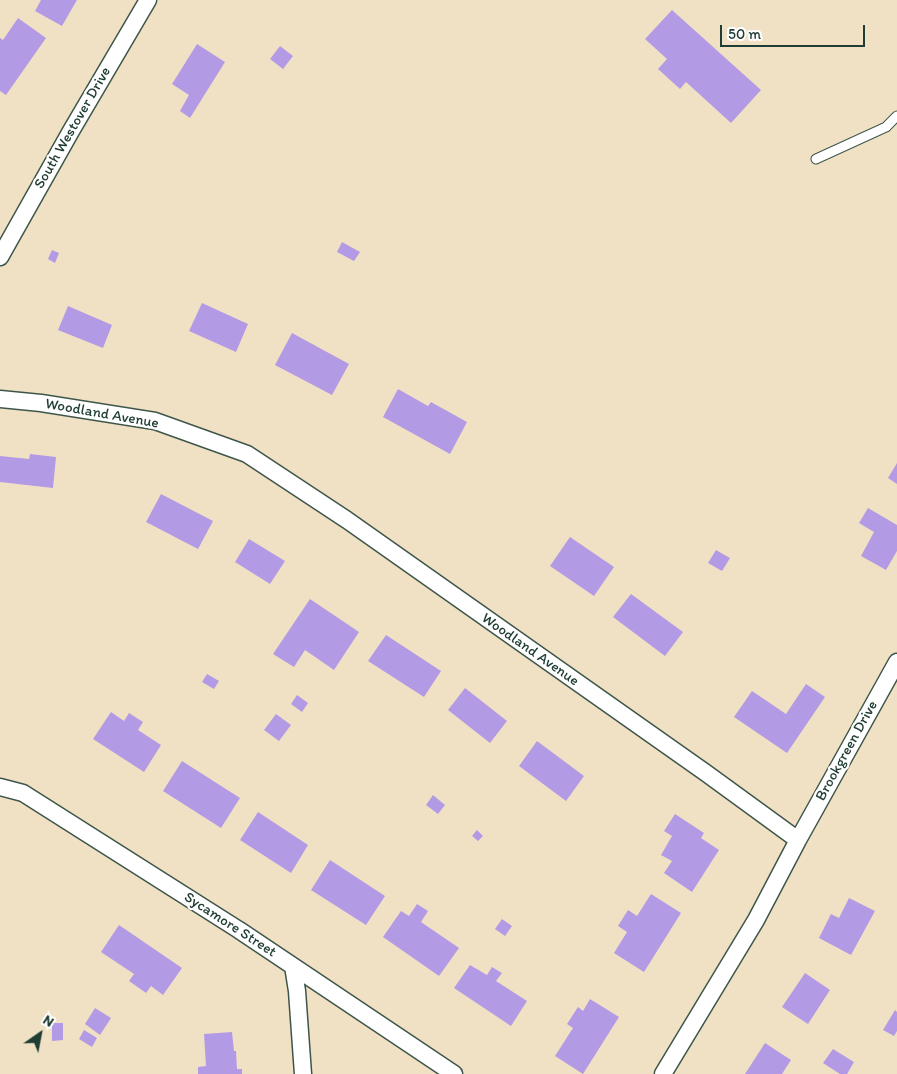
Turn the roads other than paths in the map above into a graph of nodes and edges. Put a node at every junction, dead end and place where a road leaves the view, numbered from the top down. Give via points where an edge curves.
1 (148, 0) edge
2 (897, 116) edge
3 (816, 158) dead end
4 (0, 257) edge
5 (0, 399) edge
6 (897, 662) edge
7 (0, 786) edge
8 (798, 840) junction
9 (293, 966) junction
10 (303, 1074) edge
11 (454, 1074) edge
12 (663, 1074) edge

1 - 4 street, South Westover Drive
2 - 3 lane via 886,127
5 - 8 street, Woodland Avenue via 155,421 246,454 347,520
6 - 8 street, Brookgreen Drive
7 - 9 street, Sycamore Street via 23,793
8 - 12 street via 756,920
9 - 10 street
9 - 11 street, Sycamore Street

